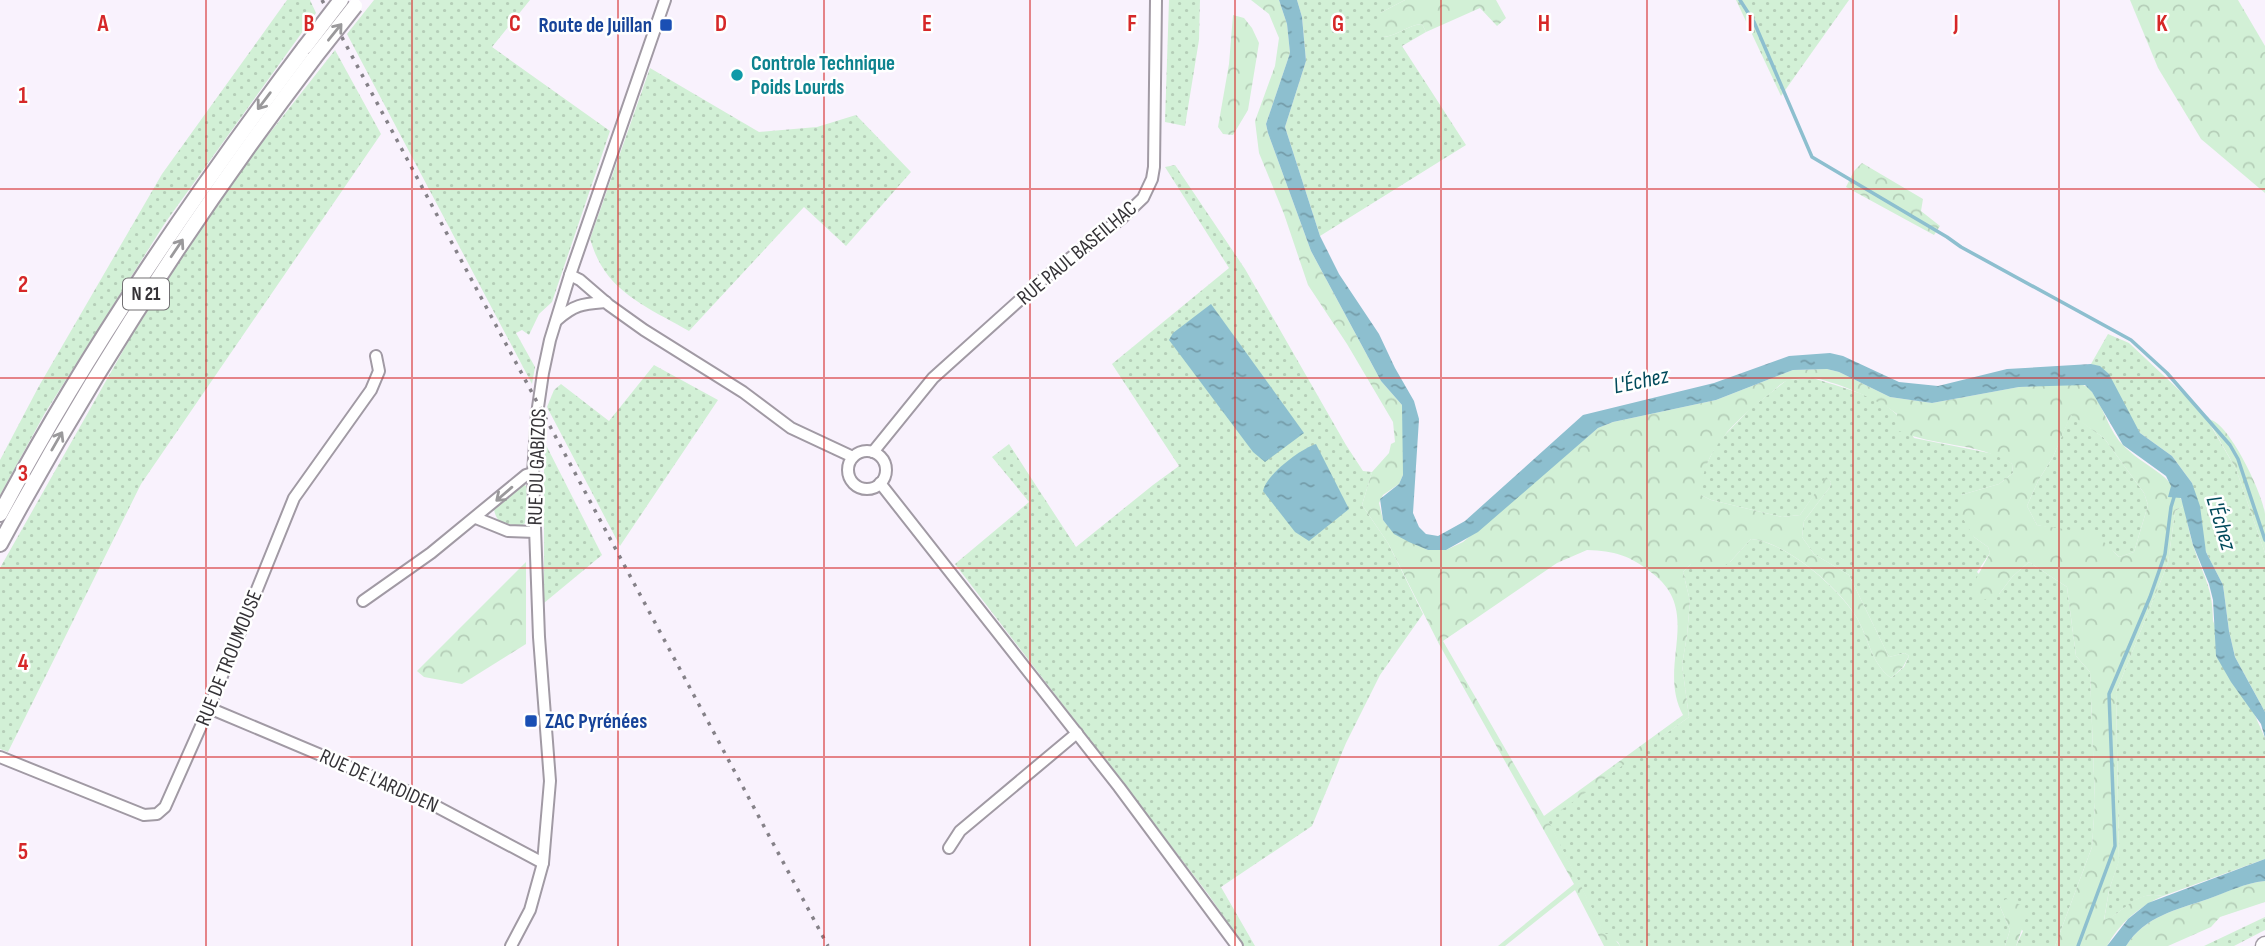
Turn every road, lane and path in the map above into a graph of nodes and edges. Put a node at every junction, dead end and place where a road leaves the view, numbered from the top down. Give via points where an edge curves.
1 (341, 0) edge
2 (665, 0) edge
3 (1156, 0) edge
4 (358, 3) edge
5 (309, 52) junction
6 (570, 275) junction
7 (606, 302) junction
8 (555, 322) junction
9 (376, 356) dead end
10 (873, 452) junction
11 (852, 457) junction
12 (534, 473) junction
13 (880, 483) junction
14 (0, 514) edge
15 (476, 518) junction
16 (535, 532) junction
17 (0, 544) edge
18 (363, 601) dead end
19 (209, 709) junction
20 (1077, 733) junction
21 (0, 757) edge
22 (949, 848) dead end
23 (543, 863) junction
24 (511, 946) edge
25 (1237, 946) edge

1 - 5 main road, N 21, bridge
2 - 6 street, RUE DU GABIZOS
3 - 10 street, RUE PAUL BASEILHAC via 1154,167 1143,198 933,378
5 -> 4 main road, N 21, bridge
5 -> 14 main road, N 21 via 247,124 140,278
17 -> 5 main road, N 21 via 152,285
6 - 7 street
6 - 8 street, RUE DU GABIZOS
7 - 8 street via 569,309
7 - 11 street via 791,428
8 - 12 street, RUE DU GABIZOS via 537,414
9 - 19 street, RUE DE TROUMOUSE via 379,371 371,390 294,498
10 - 11 street
10 - 13 street via 886,468
11 - 13 street via 848,471 854,484 868,489
12 -> 15 street
12 - 16 street, RUE DU GABIZOS
13 - 20 street
15 - 16 street via 508,531
15 - 18 street
16 - 23 street, RUE DU GABIZOS via 550,781
19 - 21 street, RUE DE TROUMOUSE via 165,807 150,816
19 - 23 street, RUE DE L'ARDIDEN via 411,793
20 - 22 street via 960,831
20 - 25 street
23 - 24 street, RUE DU GABIZOS via 530,910

